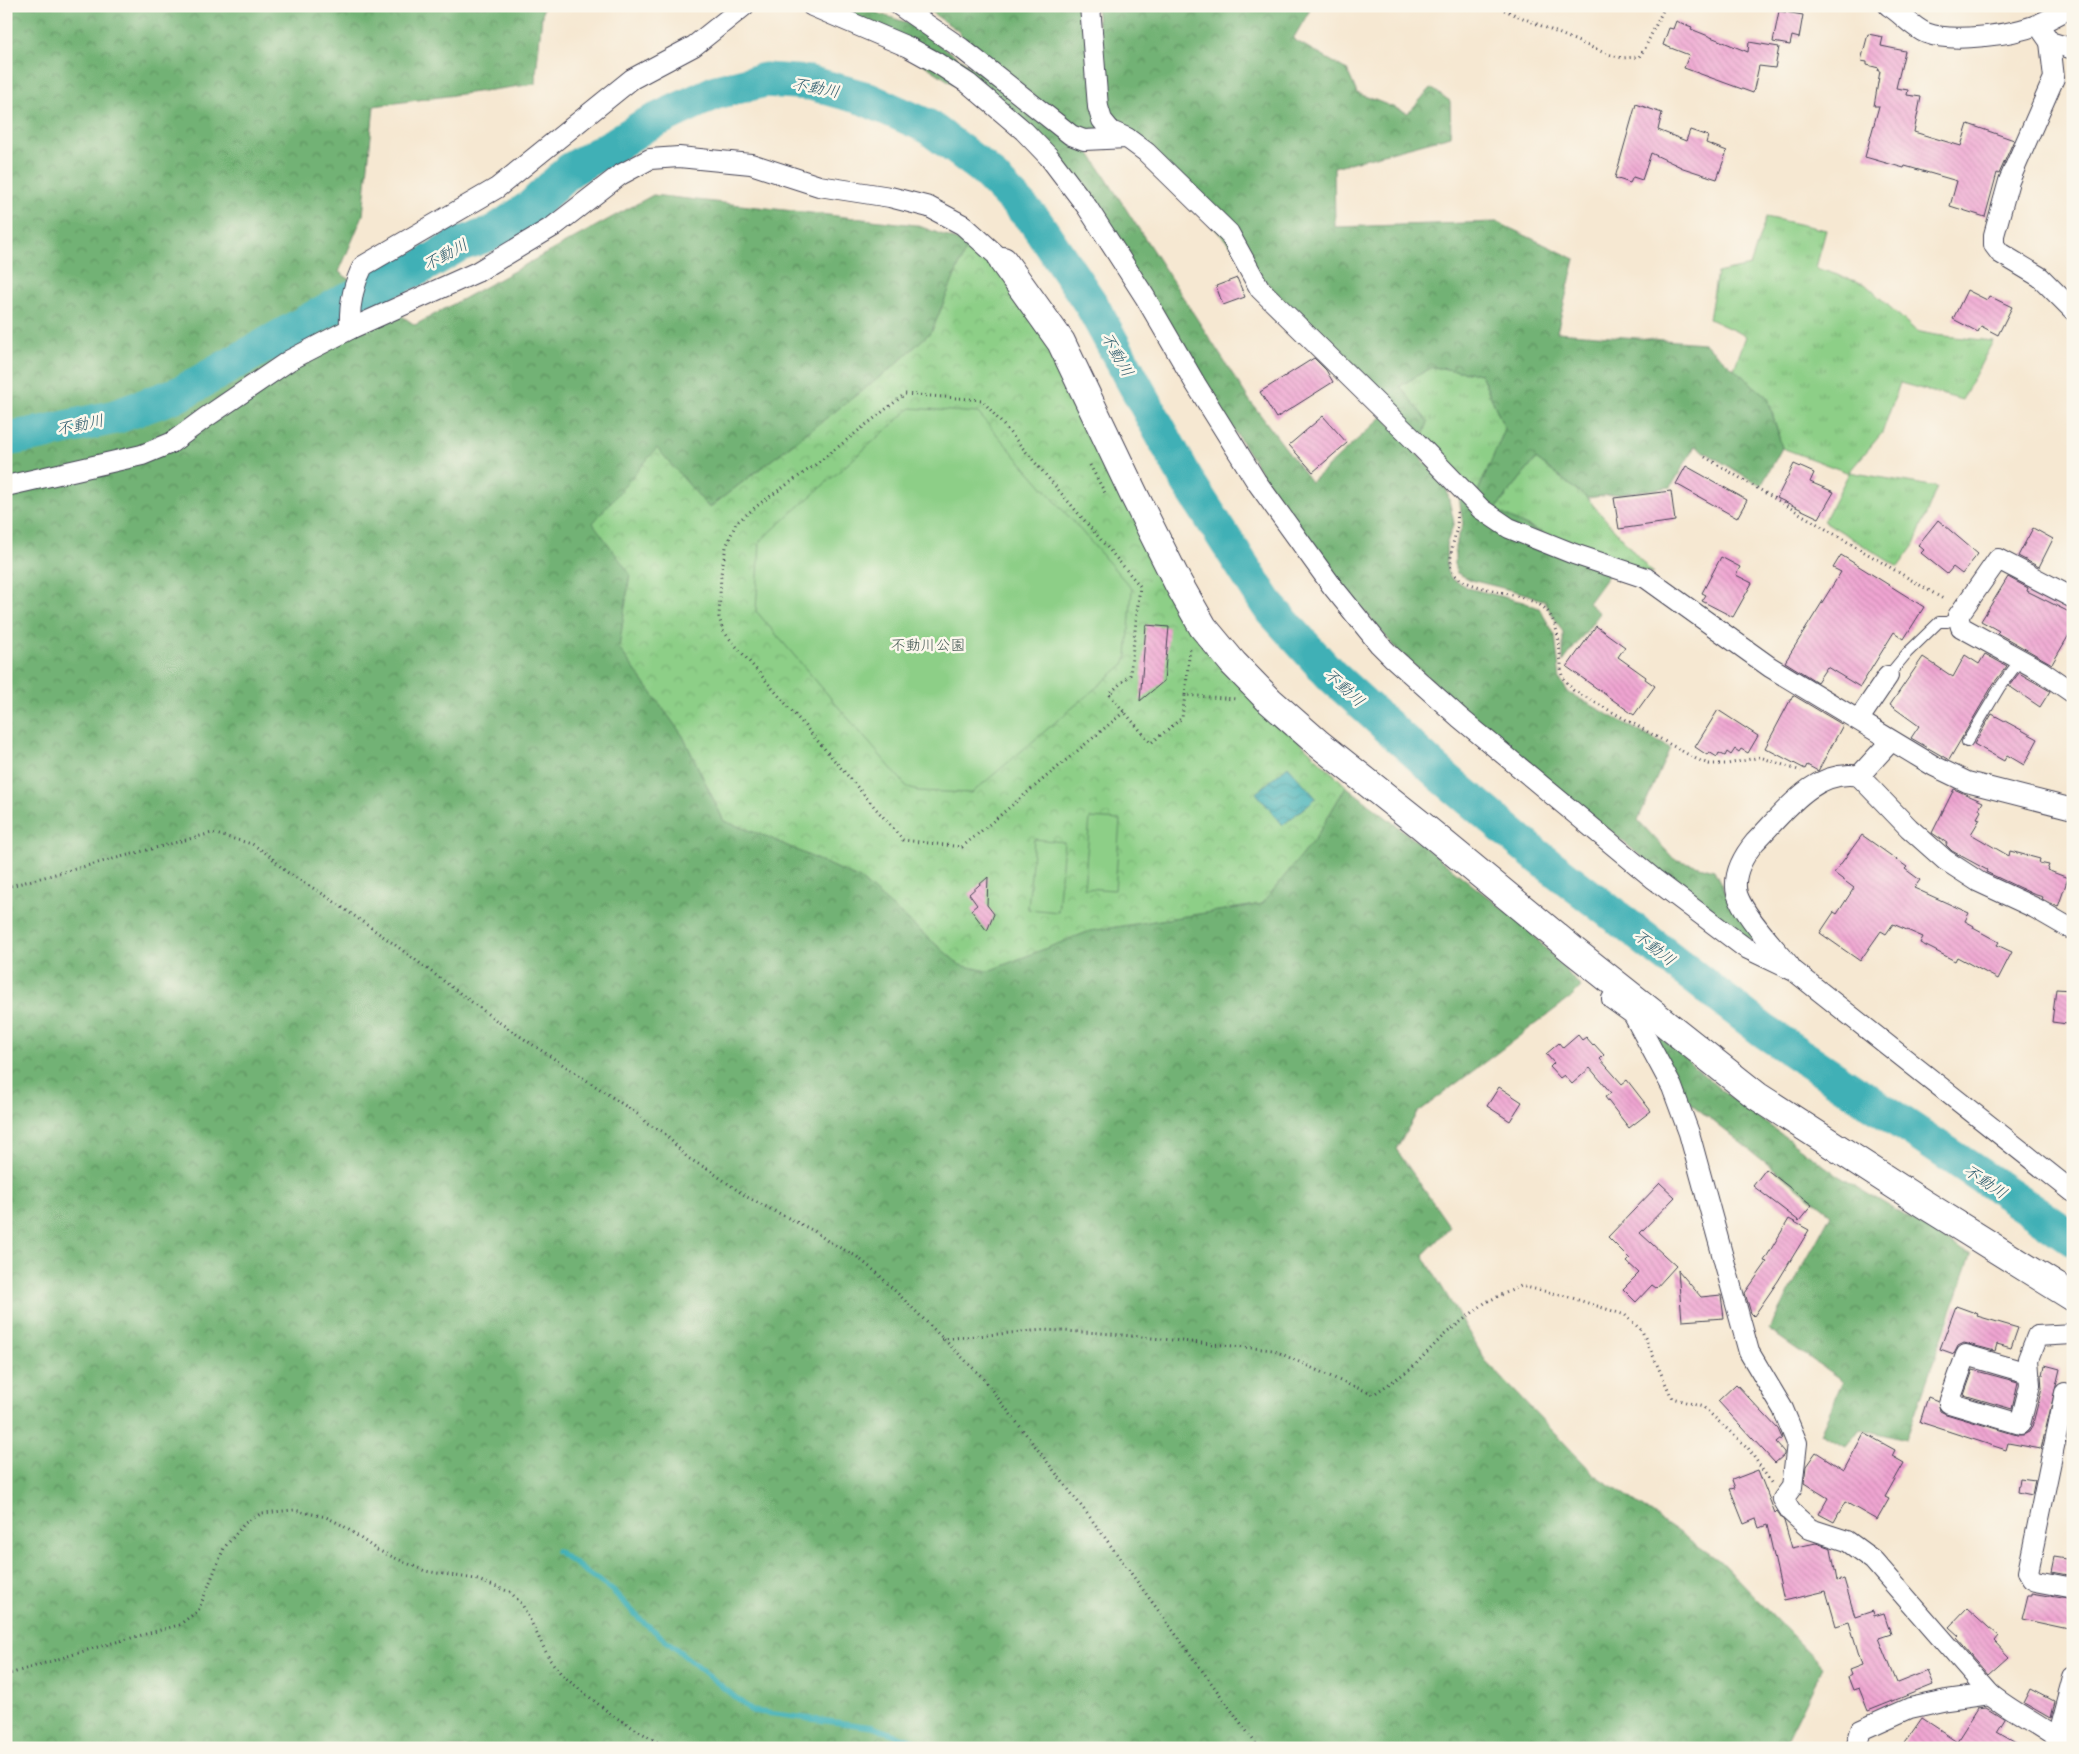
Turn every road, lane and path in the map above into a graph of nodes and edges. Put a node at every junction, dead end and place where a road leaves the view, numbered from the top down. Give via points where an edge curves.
1 (744, 6) edge
2 (812, 6) edge
3 (900, 6) edge
4 (1090, 6) edge
5 (1495, 6) edge
6 (1665, 6) edge
7 (1889, 6) edge
8 (2073, 7) edge
9 (2038, 24) junction
10 (2050, 42) junction
11 (2073, 49) edge
12 (1126, 138) junction
13 (1003, 261) joint
14 (2073, 310) edge
15 (350, 320) junction
16 (1705, 458) dead end
17 (1450, 477) junction
18 (6, 486) edge
19 (2073, 598) edge
20 (1960, 613) junction
21 (2020, 660) junction
22 (1888, 676) joint
23 (2073, 693) edge
24 (1270, 701) junction
25 (1124, 712) junction
26 (1859, 719) junction
27 (1891, 741) junction
28 (1967, 742) dead end
29 (1859, 776) junction
30 (1824, 779) junction
31 (2073, 809) edge
32 (6, 887) edge
33 (2073, 930) edge
34 (1574, 951) junction
35 (1794, 971) junction
36 (2073, 1192) edge
37 (2073, 1297) edge
38 (2073, 1334) edge
39 (942, 1339) junction
40 (2028, 1373) dead end
41 (2073, 1398) edge
42 (1783, 1499) junction
43 (2073, 1588) edge
44 (6, 1675) edge
45 (2073, 1677) edge
46 (1990, 1694) junction
47 (2064, 1742) edge
48 (667, 1748) edge
49 (1259, 1748) edge
50 (1856, 1748) edge

1 - 15 street via 694,46 632,79 497,188 363,266
2 - 35 street via 908,47 937,63 969,84 1024,131 1049,157 1087,207 1256,481 1332,586 1386,650 1460,718 1654,879 1744,947
3 - 12 street via 961,48 1071,135 1084,140
4 - 12 street via 1098,107 1102,120 1111,131
5 - 6 path via 1622,58 1639,57
7 - 9 street via 1915,27 1946,38 1996,34
8 - 9 street
9 - 10 street
10 - 11 street
10 - 14 street via 2054,78 2009,180 1994,244 2000,253 2040,277
12 - 17 street via 1146,152 1229,234 1260,289
13 - 15 street via 962,225 929,207 890,197 819,186 751,164 679,157 650,159 620,175 554,226 477,272
13 - 24 street via 1061,342 1134,496 1203,627
15 - 18 street via 171,443 142,455
16 - 20 path
17 - 26 street via 1481,509 1509,528 1646,578 1770,667
17 - 30 path via 1458,523 1451,545 1452,570 1470,584 1540,604 1548,612 1558,633 1562,677 1573,690 1709,764 1728,764 1760,756
19 - 20 street via 1998,559
20 - 21 street via 1961,627
20 - 22 lane via 1946,622 1939,622
21 - 23 street
21 - 28 lane
22 - 26 street
24 - 25 path via 1185,695 1182,718 1151,744
24 - 34 street
25 - 25 path via 962,847 904,840 723,630 719,616 720,574 726,546 736,523 905,394 982,400 1140,586 1130,674 1109,694
26 - 27 street
27 - 29 street
27 - 31 street via 1966,782
29 - 30 street via 1849,774
29 - 33 street via 1946,860 1979,882
30 - 35 street via 1812,785 1755,842 1743,860 1737,879 1736,889 1744,909
32 - 39 path via 212,833 252,844 269,855 284,871 326,896 497,1021 662,1131 688,1158 748,1197 856,1256
34 - 37 street via 1757,1096
34 - 42 street via 1576,968 1632,1014 1672,1087 1689,1133 1749,1352 1783,1409 1797,1443 1792,1486
35 - 36 street
38 - 40 street via 2037,1336 2028,1359
39 - 42 path via 1044,1330 1273,1350 1374,1394 1411,1369 1444,1335 1486,1302 1521,1286 1625,1315 1642,1331 1672,1398 1703,1407 1748,1448
39 - 49 path via 981,1376 1034,1443
41 - 43 street via 2065,1393 2028,1572 2036,1581
42 - 46 street via 1810,1529 1847,1541 1873,1560
44 - 48 path via 179,1625 198,1610 224,1548 245,1523 262,1513 294,1510 326,1517 377,1550 425,1571 475,1579 510,1592 522,1604 550,1660 563,1676 612,1716
45 - 47 street
46 - 47 street
46 - 50 street via 1910,1708 1861,1730

